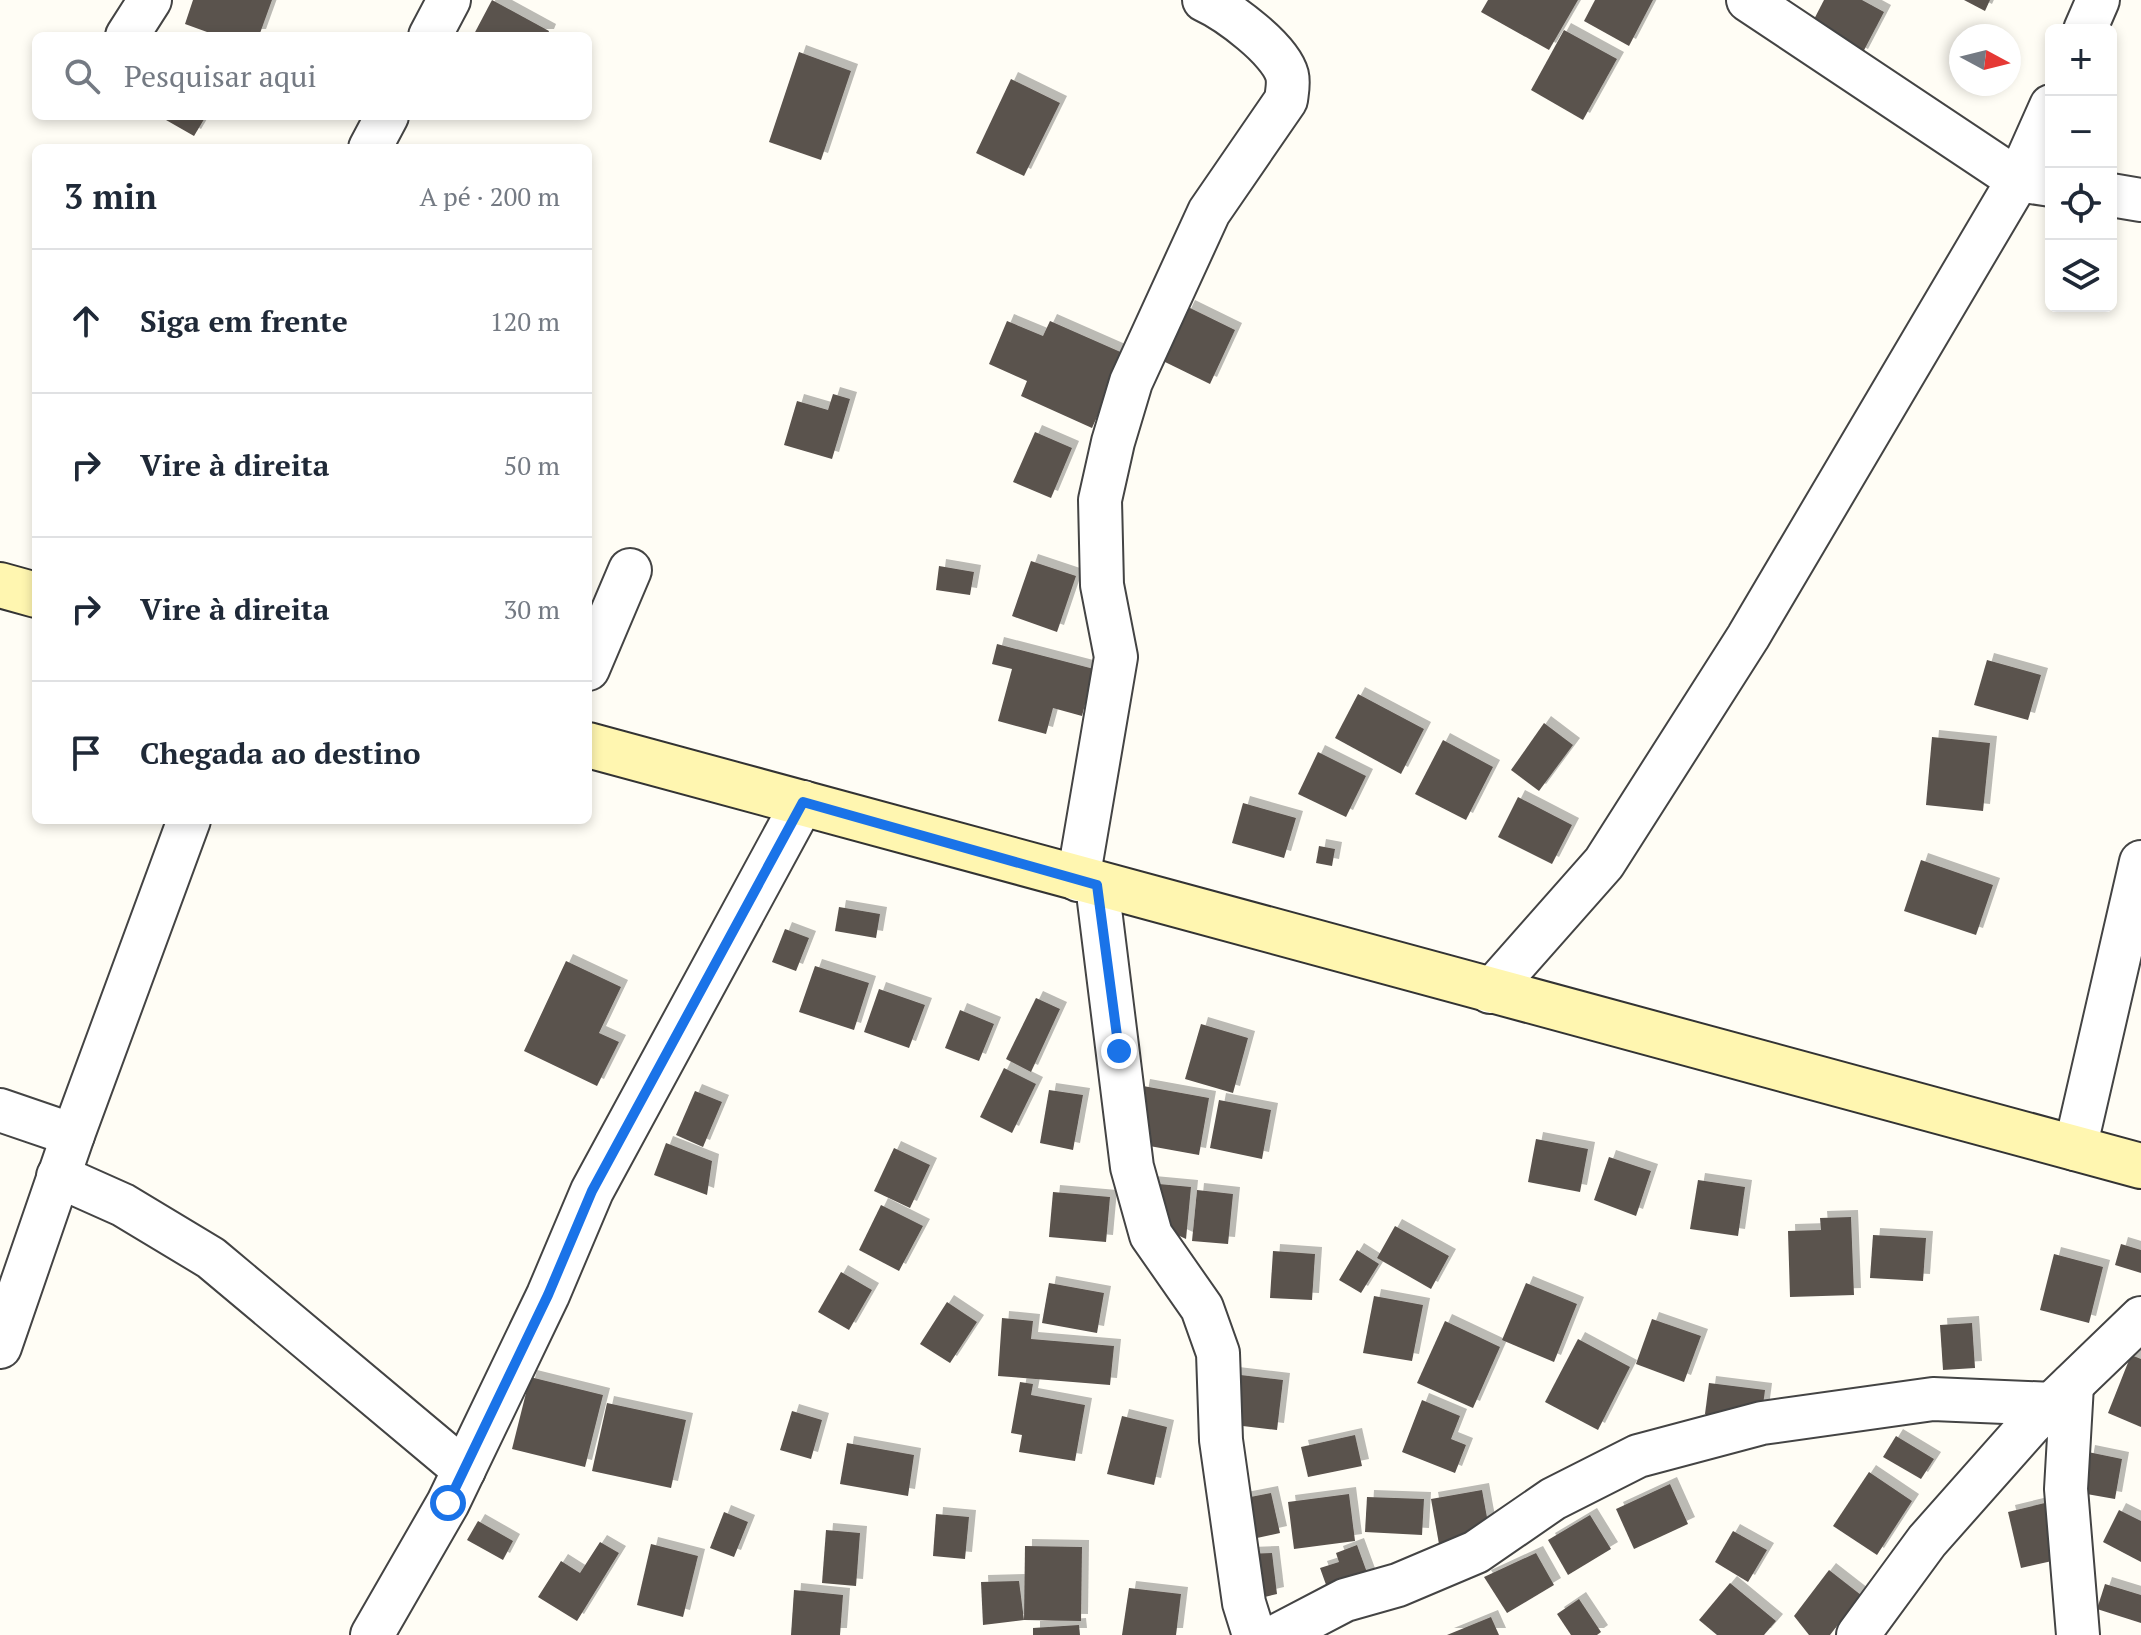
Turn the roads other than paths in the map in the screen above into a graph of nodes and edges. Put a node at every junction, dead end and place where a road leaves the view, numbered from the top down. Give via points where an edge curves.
1 (150, 0) edge
2 (449, 0) edge
3 (1204, 0) edge
4 (1748, 0) edge
5 (2098, 0) edge
6 (2088, 24) edge
7 (130, 32) edge
8 (432, 32) edge
9 (385, 120) edge
10 (2045, 135) edge
11 (372, 144) edge
12 (2035, 183) edge
13 (2117, 196) edge
14 (2141, 200) edge
15 (630, 570) dead end
16 (0, 585) edge
17 (32, 594) edge
18 (592, 660) edge
19 (592, 746) edge
20 (803, 802) junction
21 (188, 824) edge
22 (2141, 862) edge
23 (1087, 882) junction
24 (1490, 992) junction
25 (0, 1110) edge
26 (73, 1135) junction
27 (2075, 1149) junction
28 (2141, 1166) edge
29 (58, 1176) junction
30 (2141, 1318) edge
31 (0, 1347) edge
32 (2062, 1395) junction
33 (464, 1470) junction
34 (372, 1635) edge
35 (1254, 1635) edge
36 (1278, 1635) edge
37 (1858, 1635) edge
38 (2078, 1635) edge

1 - 7 street
2 - 8 street
3 - 23 street via 1267,46 1281,62 1288,85 1286,100 1209,212 1131,382 1113,442 1100,500 1102,585 1116,657
4 - 12 street
5 - 6 street
9 - 11 street
10 - 12 street
12 - 24 street via 1604,863
13 - 14 street
15 - 18 street
16 - 17 main road
19 - 20 main road
20 - 23 main road
20 - 33 street via 592,1191
21 - 26 street
22 - 27 street
23 - 24 main road
23 - 35 street via 1132,1167 1151,1235 1202,1308 1218,1353 1221,1440 1244,1603
24 - 27 main road
25 - 26 street
26 - 29 street
27 - 28 main road
29 - 31 street
29 - 33 street via 123,1205 211,1258
30 - 32 street
32 - 36 street via 1933,1399 1762,1423 1638,1456 1553,1499 1476,1552 1398,1585 1345,1600
32 - 37 street via 1927,1541
32 - 38 street
33 - 34 street

